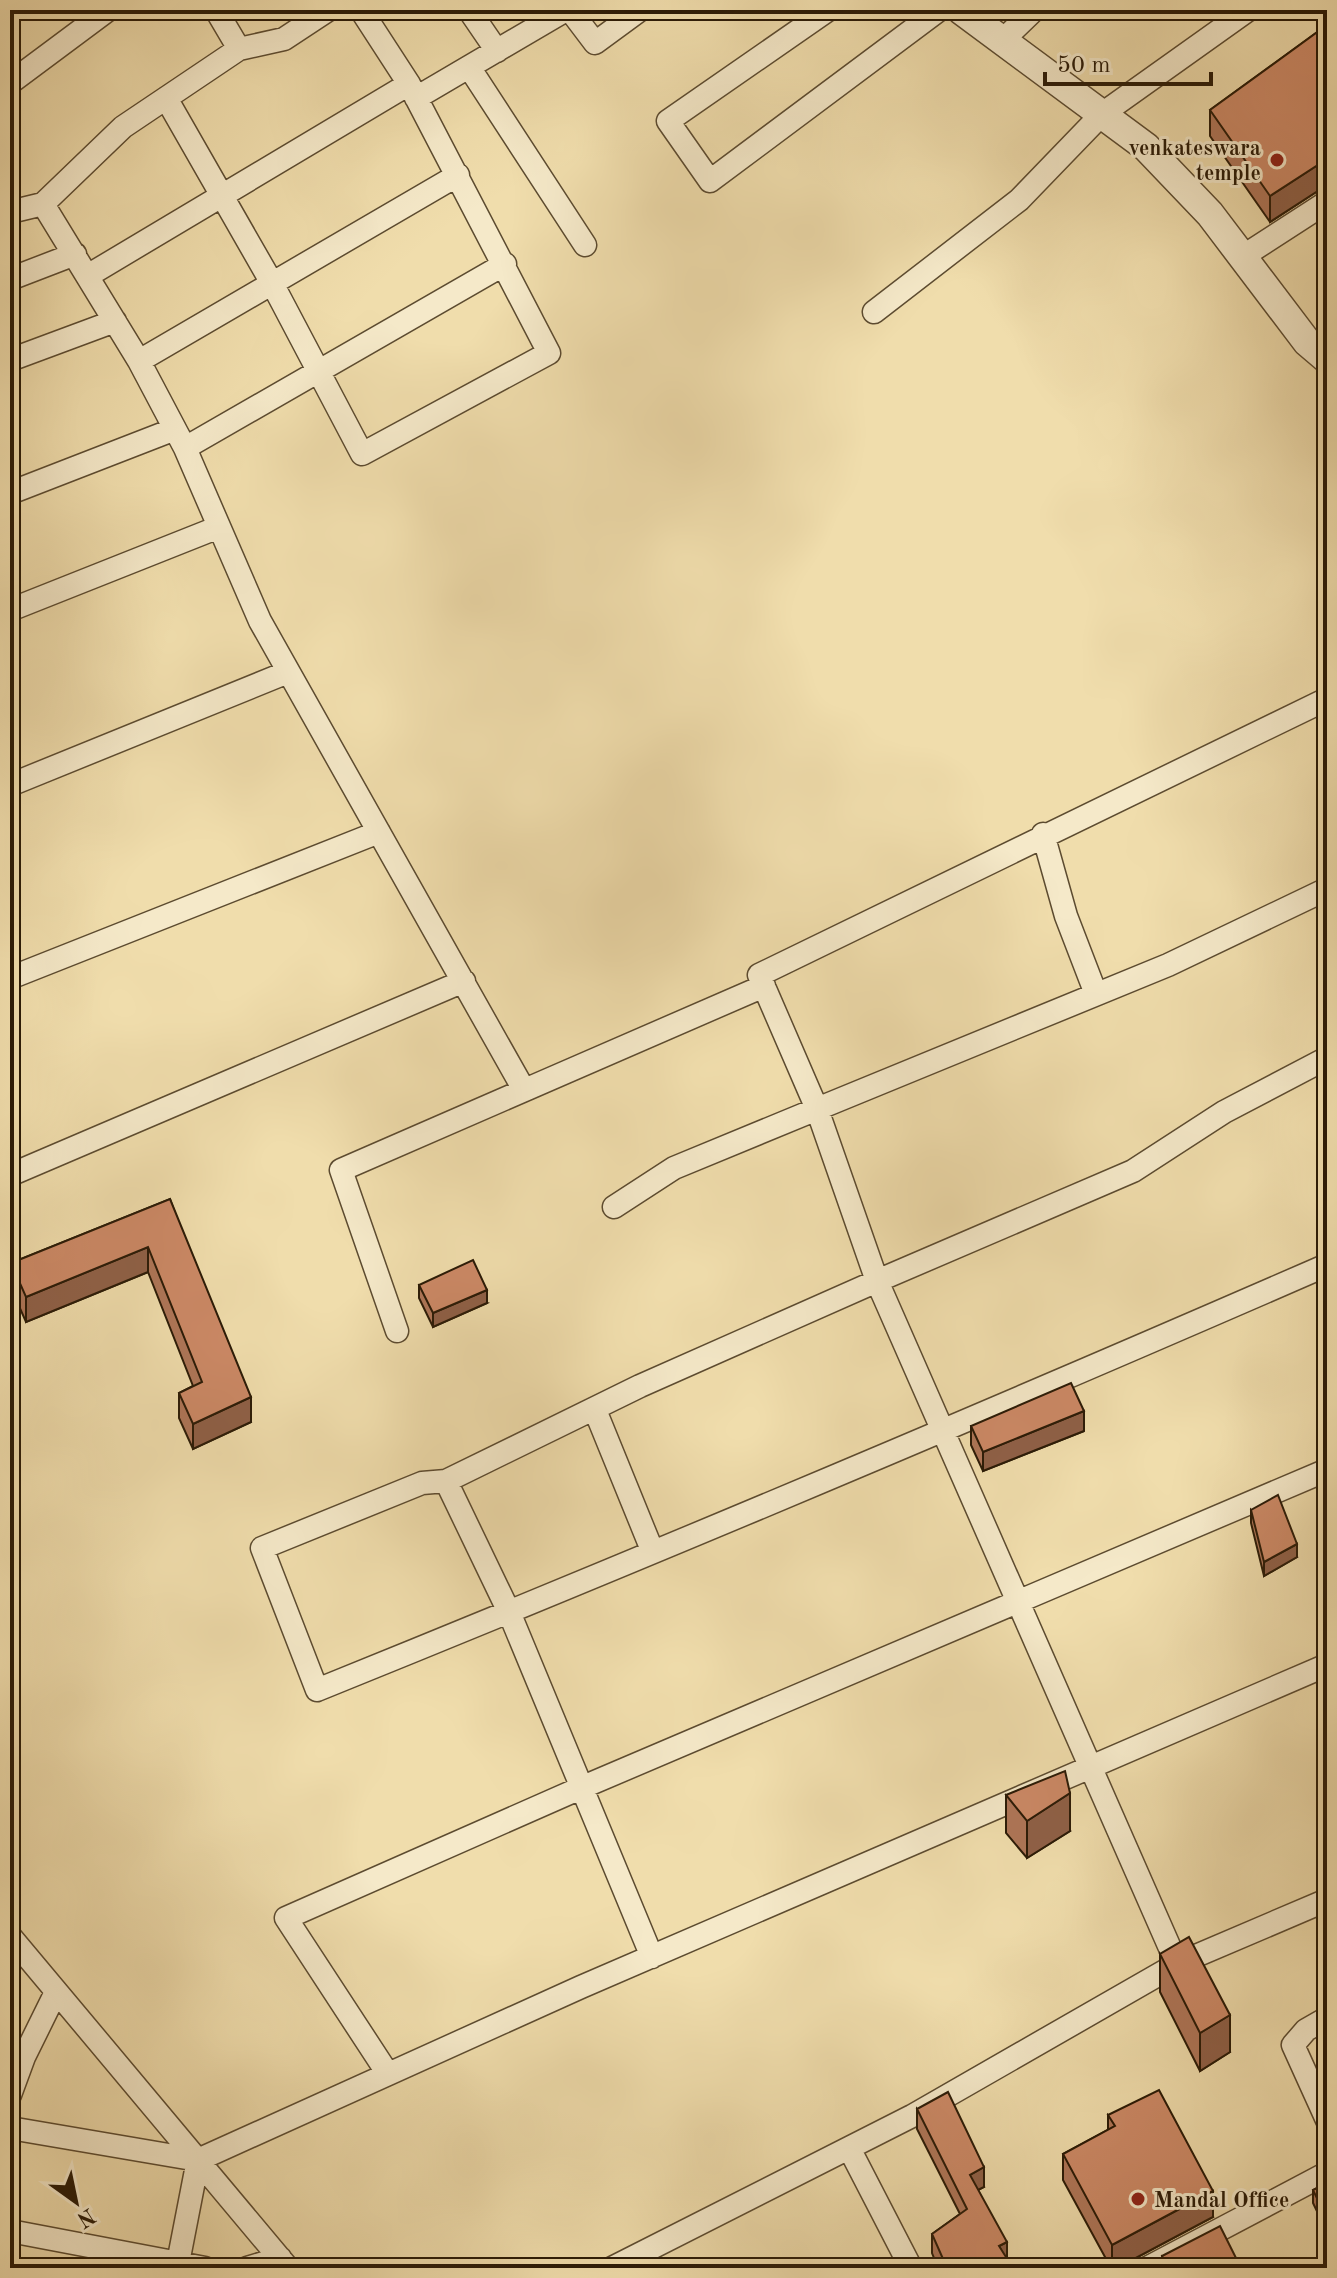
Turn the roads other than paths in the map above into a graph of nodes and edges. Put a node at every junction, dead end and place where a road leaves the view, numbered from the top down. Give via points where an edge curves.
1 (108, 10) edge
2 (216, 10) edge
3 (328, 10) edge
4 (361, 10) edge
5 (469, 10) edge
6 (568, 10) edge
7 (640, 10) edge
8 (828, 10) edge
9 (939, 10) edge
10 (961, 10) edge
11 (1034, 10) edge
12 (1248, 10) edge
13 (1003, 40) junction
14 (239, 49) junction
15 (497, 51) junction
16 (469, 67) junction
17 (10, 83) edge
18 (413, 91) junction
19 (166, 98) junction
20 (1102, 114) junction
21 (458, 175) junction
22 (221, 196) junction
23 (1327, 202) edge
24 (43, 204) junction
25 (10, 212) edge
26 (585, 245) dead end
27 (75, 254) junction
28 (1242, 257) junction
29 (505, 264) junction
30 (89, 275) junction
31 (10, 279) edge
32 (273, 285) junction
33 (874, 312) dead end
34 (115, 321) junction
35 (1327, 359) edge
36 (10, 360) edge
37 (139, 361) junction
38 (318, 370) junction
39 (180, 438) junction
40 (10, 493) edge
41 (219, 527) junction
42 (10, 610) edge
43 (288, 672) junction
44 (1327, 699) edge
45 (10, 785) edge
46 (379, 832) junction
47 (1043, 834) junction
48 (1327, 889) edge
49 (10, 978) edge
50 (464, 981) junction
51 (764, 986) junction
52 (1096, 994) junction
53 (1327, 1058) edge
54 (524, 1090) junction
55 (817, 1109) junction
56 (10, 1175) edge
57 (614, 1207) dead end
58 (1327, 1265) edge
59 (877, 1281) junction
60 (397, 1331) dead end
61 (595, 1410) junction
62 (942, 1433) junction
63 (1327, 1470) edge
64 (446, 1481) junction
65 (652, 1550) junction
66 (1016, 1603) junction
67 (509, 1612) junction
68 (1327, 1665) edge
69 (1092, 1767) junction
70 (583, 1787) junction
71 (1327, 1900) edge
72 (10, 1936) edge
73 (652, 1957) junction
74 (1177, 1964) junction
75 (56, 1992) junction
76 (1327, 2018) edge
77 (388, 2074) junction
78 (10, 2095) edge
79 (1327, 2120) edge
80 (10, 2128) edge
81 (849, 2148) junction
82 (198, 2160) junction
83 (1327, 2173) edge
84 (10, 2231) edge
85 (284, 2263) edge
86 (178, 2266) edge
87 (205, 2268) edge
88 (247, 2268) edge
89 (612, 2268) edge
90 (911, 2268) edge
91 (1147, 2268) edge

1 - 17 street
2 - 14 street
3 - 14 street via 284,39
4 - 18 street
5 - 15 street
6 - 7 street via 595,43
6 - 15 street
8 - 9 street via 668,121 710,181
10 - 13 street
11 - 13 street
12 - 20 street
13 - 20 street
14 - 19 street
15 - 16 street
16 - 18 street
16 - 26 street
18 - 21 street
18 - 22 street
19 - 22 street
19 - 24 street via 123,127
20 - 28 street via 1146,147 1210,214
20 - 33 street via 1019,200
21 - 29 street
21 - 32 street
22 - 30 street
22 - 32 street
23 - 28 street
24 - 25 street
24 - 27 street
27 - 30 street
27 - 31 street
28 - 35 street via 1307,342
29 - 38 street
29 - 38 street via 549,353 362,454
30 - 34 street
32 - 37 street
32 - 38 street
34 - 36 street
34 - 37 street
37 - 39 street
38 - 39 street
39 - 40 street
39 - 41 street
41 - 42 street
41 - 43 street
43 - 45 street
43 - 46 street
44 - 47 street
46 - 49 street
46 - 50 street
47 - 51 street via 759,975
47 - 52 street
48 - 52 street
50 - 54 street
50 - 56 street
51 - 54 street
51 - 55 street
52 - 55 street
53 - 59 street via 1224,1112 1133,1171
54 - 60 street via 341,1170
55 - 57 street via 674,1168
55 - 59 street
58 - 62 street
59 - 61 street
59 - 62 street
61 - 64 street
61 - 65 street
62 - 65 street
62 - 66 street
63 - 66 street
64 - 67 street
64 - 67 street via 422,1483 262,1548 317,1690
65 - 67 street
66 - 69 street
66 - 70 street
67 - 70 street
68 - 69 street
69 - 73 street
69 - 74 street
70 - 73 street
70 - 77 street via 286,1918
71 - 74 street
72 - 75 street
73 - 77 street
74 - 81 street
75 - 78 street
75 - 82 street
76 - 79 street via 1293,2045
77 - 82 street
80 - 82 street
81 - 89 street
81 - 90 street
82 - 85 street
82 - 86 street
83 - 91 street
84 - 86 street
85 - 88 street
86 - 87 street

